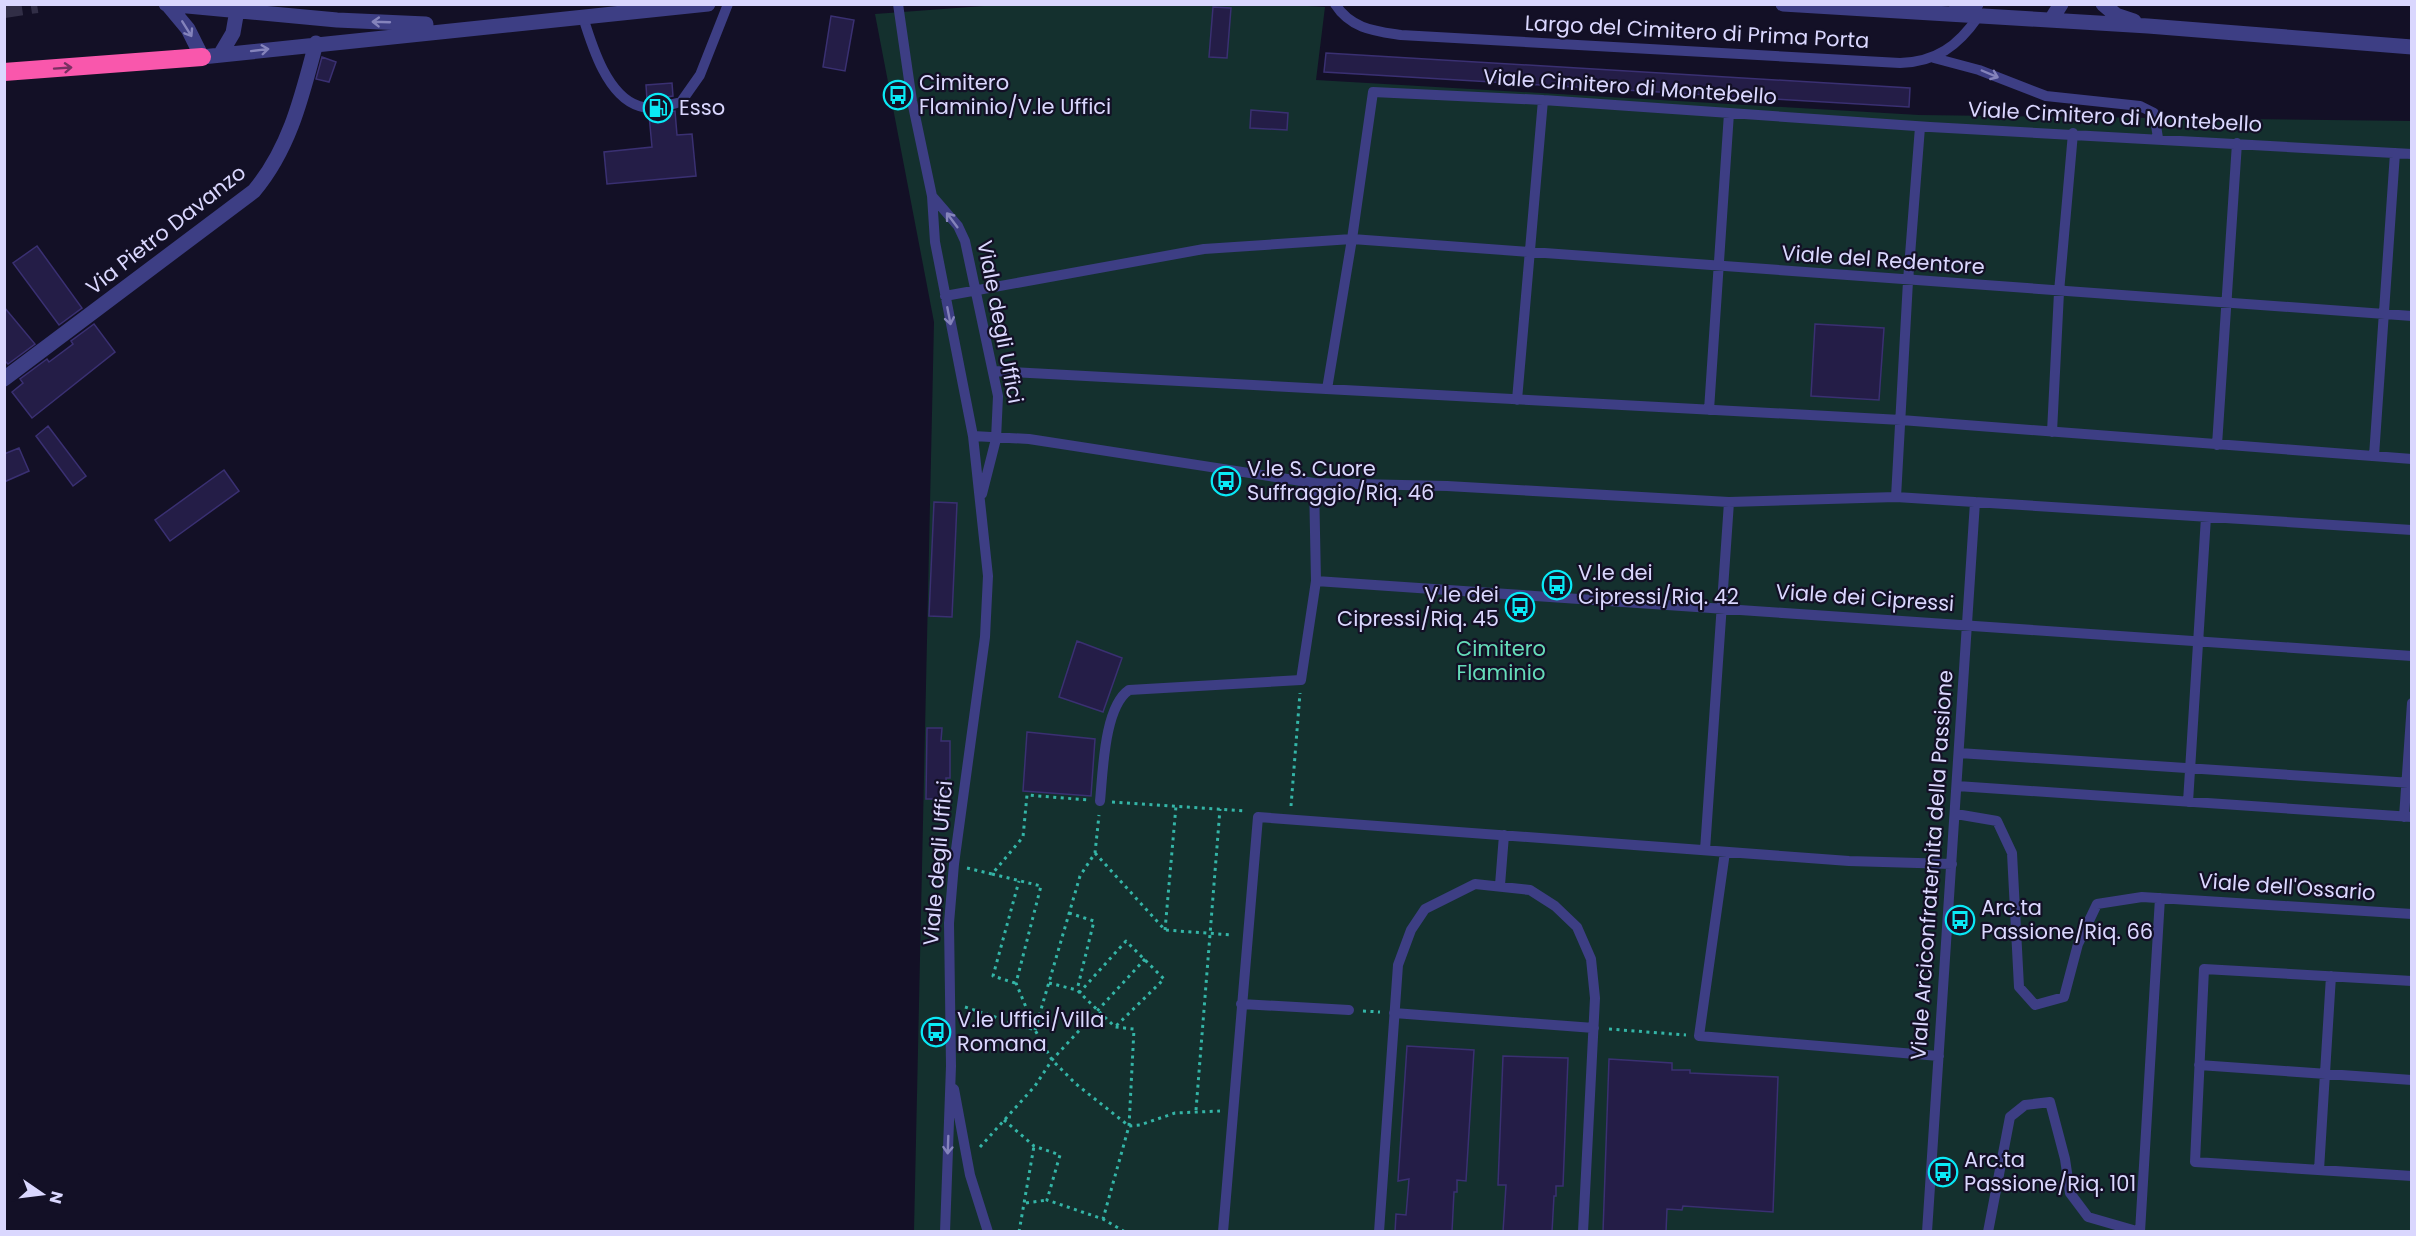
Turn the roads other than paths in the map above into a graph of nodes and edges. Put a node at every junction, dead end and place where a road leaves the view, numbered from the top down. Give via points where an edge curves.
1 (708, 4) edge
2 (728, 4) edge
3 (898, 4) edge
4 (1335, 4) edge
5 (1784, 4) edge
6 (2036, 4) edge
7 (2061, 4) edge
8 (2103, 4) edge
9 (167, 5) edge
10 (219, 6) edge
11 (237, 10) junction
12 (1977, 11) edge
13 (583, 17) junction
14 (2031, 21) junction
15 (2050, 21) junction
16 (482, 26) junction
17 (2148, 26) junction
18 (316, 43) junction
19 (2412, 47) edge
20 (211, 56) junction
21 (1934, 58) junction
22 (4, 72) edge
23 (1543, 100) junction
24 (1729, 113) junction
25 (1920, 127) junction
26 (2073, 133) junction
27 (2158, 138) junction
28 (2237, 143) junction
29 (2394, 153) junction
30 (2412, 154) edge
31 (932, 196) junction
32 (1352, 239) junction
33 (1530, 254) junction
34 (1719, 267) junction
35 (1908, 281) junction
36 (976, 288) junction
37 (2059, 292) junction
38 (945, 296) junction
39 (2226, 304) junction
40 (2384, 314) junction
41 (2412, 316) edge
42 (993, 371) junction
43 (4, 379) edge
44 (1327, 389) junction
45 (1517, 400) junction
46 (1709, 410) junction
47 (1900, 420) junction
48 (2052, 432) junction
49 (972, 436) junction
50 (996, 439) junction
51 (2217, 445) junction
52 (2374, 456) junction
53 (2412, 459) edge
54 (1314, 483) junction
55 (1896, 497) junction
56 (981, 500) junction
57 (1729, 502) junction
58 (1975, 502) junction
59 (2206, 517) junction
60 (2412, 530) edge
61 (1316, 581) junction
62 (1720, 608) junction
63 (1968, 624) junction
64 (2198, 641) junction
65 (2412, 656) edge
66 (2412, 703) edge
67 (1959, 753) junction
68 (2190, 768) junction
69 (2409, 783) edge
70 (1957, 786) junction
71 (1100, 801) road end
72 (2188, 802) junction
73 (1956, 814) junction
74 (2408, 817) edge
75 (1504, 835) junction
76 (1705, 850) junction
77 (1725, 852) junction
78 (1952, 864) junction
79 (1500, 885) junction
80 (2160, 898) junction
81 (2412, 914) edge
82 (2331, 976) junction
83 (2412, 981) edge
84 (1241, 1004) junction
85 (1349, 1010) road end
86 (1394, 1013) junction
87 (1593, 1028) junction
88 (1939, 1056) junction
89 (2199, 1065) junction
90 (951, 1066) junction
91 (2325, 1074) junction
92 (2412, 1080) edge
93 (2319, 1170) junction
94 (2412, 1176) edge
95 (945, 1232) edge
96 (988, 1232) edge
97 (1223, 1232) edge
98 (1379, 1232) edge
99 (1583, 1232) edge
100 (1927, 1232) edge
101 (1988, 1232) edge
102 (2140, 1232) edge

1 - 13 street
2 - 13 lane via 700,75 681,102 658,108 638,106 610,85
3 - 31 lane, Viale degli Uffici via 912,101
4 - 21 lane, Largo del Cimitero di Prima Porta via 1359,27 1401,35 1900,63
5 - 12 street via 1947,15
6 - 14 street
7 - 15 street
8 - 17 street via 2116,15
9 - 10 street
9 -> 20 street
10 - 11 street
16 -> 11 street via 337,20
11 - 20 street via 233,33
12 - 14 street
12 - 21 lane, Largo del Cimitero di Prima Porta via 1952,47
13 - 16 street
14 - 15 street
15 - 17 street
16 - 18 street
17 - 19 street
20 -> 18 street
18 - 43 street, Via Pietro Davanzo via 291,129 279,156 254,191
22 -> 20 highway
21 -> 27 lane via 1979,70 2046,96 2140,106 2154,113
23 - 24 lane, Viale Cimitero di Montebello
23 - 32 lane, Viale Cimitero di Montebello via 1373,92
23 - 33 lane
24 - 25 lane, Viale Cimitero di Montebello
24 - 34 lane
25 - 26 lane, Viale Cimitero di Montebello
25 - 35 lane
26 - 27 lane, Viale Cimitero di Montebello
26 - 37 lane
27 - 28 lane, Viale Cimitero di Montebello
28 - 29 lane, Viale Cimitero di Montebello
28 - 39 lane
29 - 30 lane, Viale Cimitero di Montebello
29 - 40 lane
36 -> 31 lane, Viale degli Uffici via 962,234
31 - 38 lane, Viale degli Uffici
32 - 33 lane, Viale del Redentore
32 - 36 lane via 1204,249
32 - 44 lane
33 - 34 lane, Viale del Redentore
33 - 45 lane
34 - 35 lane, Viale del Redentore
34 - 46 lane
35 - 37 lane, Viale del Redentore
35 - 47 lane
36 - 38 lane
36 - 42 lane, Viale degli Uffici
37 - 39 lane, Viale del Redentore
37 - 48 lane
38 -> 49 lane, Viale degli Uffici
39 - 40 lane, Viale del Redentore
39 - 51 lane
40 - 41 lane, Viale del Redentore
40 - 52 lane
42 - 44 lane
42 - 50 lane, Viale degli Uffici via 999,409
44 - 45 lane
45 - 46 lane
46 - 47 lane
47 - 48 lane
47 - 55 lane
48 - 51 lane
49 - 50 lane
49 - 56 lane, Viale degli Uffici
50 - 54 lane via 1029,439
50 - 56 lane, Viale degli Uffici
51 - 52 lane
52 - 53 lane
54 - 57 lane via 1447,486
54 - 61 lane
55 - 57 lane
55 - 58 lane
56 - 90 lane, Viale degli Uffici via 987,614 949,923
57 - 62 lane
58 - 59 lane
58 - 63 lane, Viale Arciconfraternita della Passione
59 - 60 lane
59 - 64 lane
61 - 62 lane, Viale dei Cipressi
61 - 71 lane via 1301,680 1130,690 1118,703 1110,729
62 - 63 lane, Viale dei Cipressi
62 - 76 lane
63 - 64 lane, Viale dei Cipressi
63 - 67 lane, Viale Arciconfraternita della Passione
64 - 65 lane, Viale dei Cipressi
64 - 68 lane
66 - 69 lane
67 - 68 lane
67 - 70 lane, Viale Arciconfraternita della Passione
68 - 69 lane
68 - 72 lane
69 - 74 lane
70 - 72 lane
70 - 73 lane, Viale Arciconfraternita della Passione
72 - 74 lane
73 - 78 lane, Viale Arciconfraternita della Passione
73 - 80 lane, Viale dell'Ossario via 1997,821 2012,853 2019,987 2035,1005 2064,997 2078,944 2097,904
75 - 76 lane
75 - 79 lane
75 - 84 lane via 1258,817
76 - 77 lane
77 - 78 lane
77 - 88 lane via 1700,1036
78 - 88 lane, Viale Arciconfraternita della Passione
79 - 86 lane via 1475,884 1425,909 1411,930 1398,965
79 - 87 lane via 1530,890 1577,927 1591,959
80 - 81 lane, Viale dell'Ossario
80 - 102 lane
82 - 83 lane
82 - 89 lane via 2204,969
82 - 91 lane
84 - 85 lane
84 - 97 lane
86 - 87 lane
86 - 98 lane
87 - 99 lane
88 - 100 lane, Viale Arciconfraternita della Passione
89 - 91 lane
89 - 93 lane via 2195,1162
90 -> 95 lane, Viale degli Uffici
90 - 96 lane via 967,1162
91 - 92 lane
91 - 93 lane
93 - 94 lane
101 - 102 lane via 2010,1117 2025,1105 2050,1102 2070,1193 2088,1217

